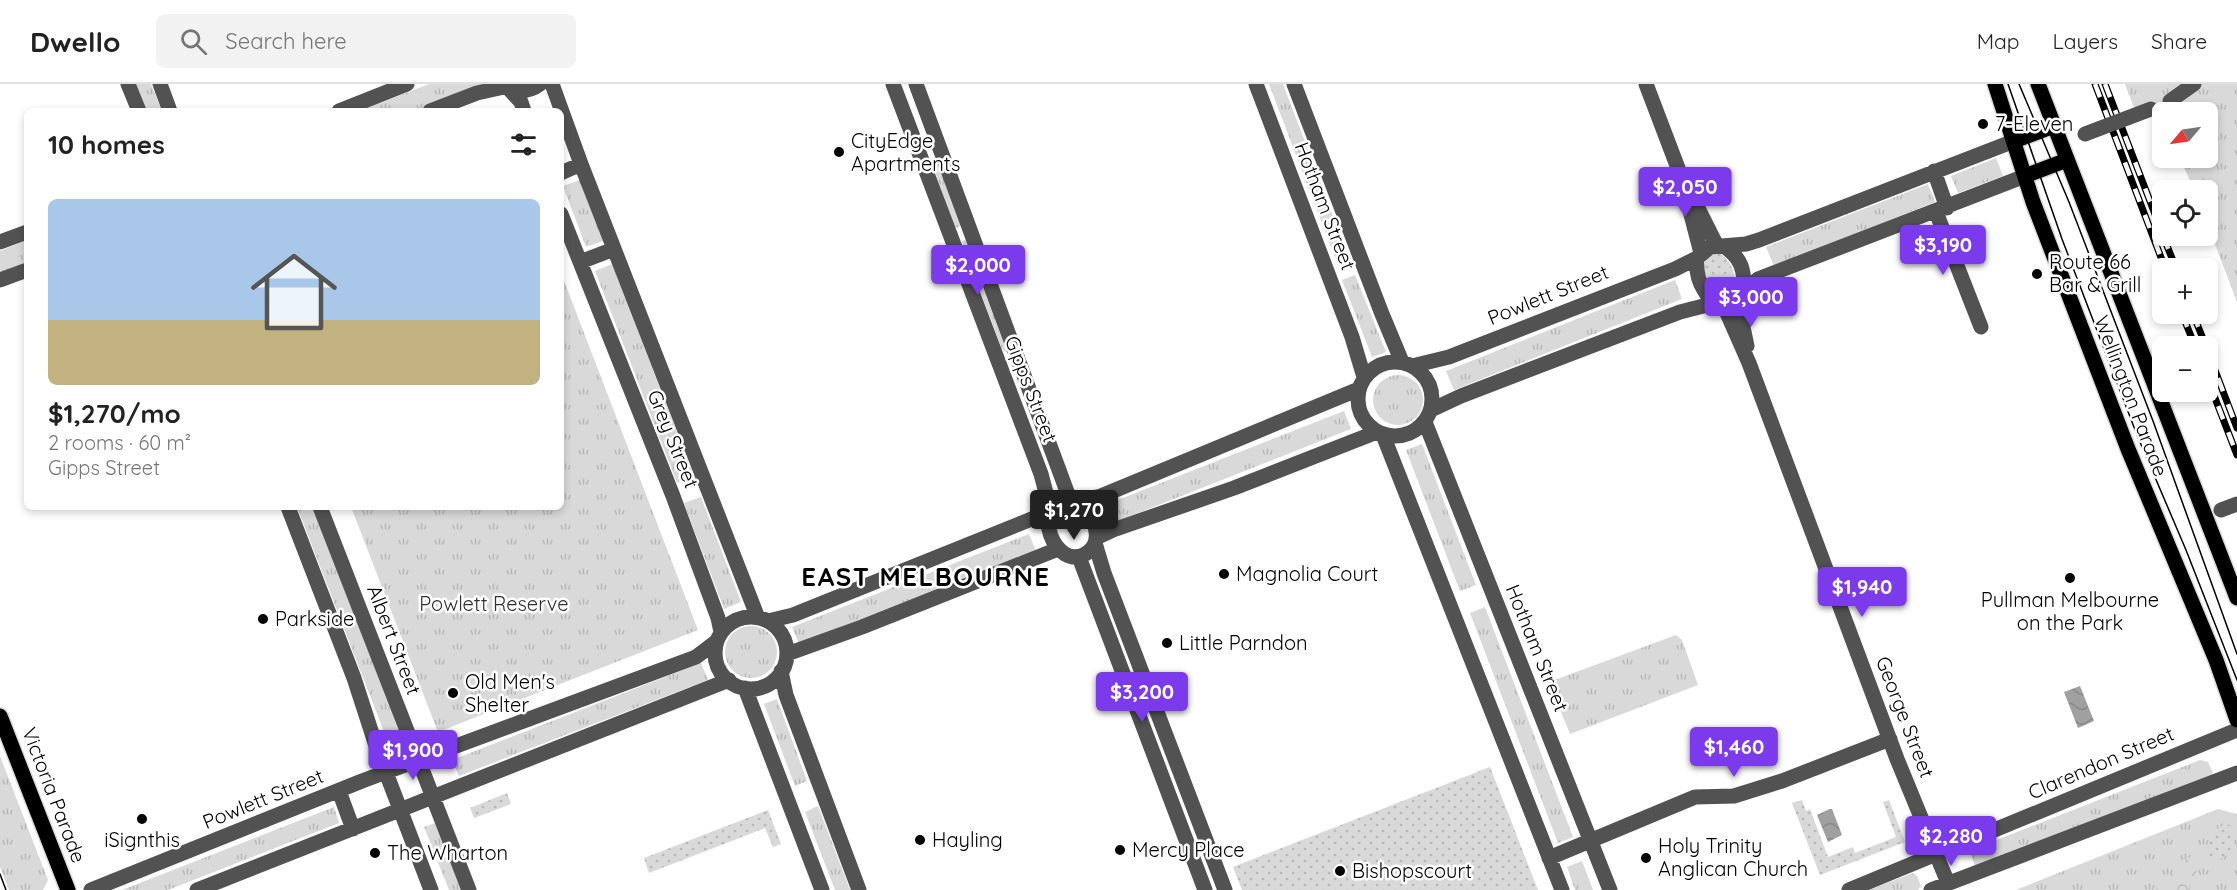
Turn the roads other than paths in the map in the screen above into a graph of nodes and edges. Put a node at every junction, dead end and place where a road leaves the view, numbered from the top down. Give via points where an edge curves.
1 (128, 84) edge
2 (160, 84) edge
3 (407, 84) edge
4 (540, 84) edge
5 (552, 84) edge
6 (893, 84) edge
7 (916, 84) edge
8 (1256, 84) edge
9 (1294, 84) edge
10 (1646, 84) edge
11 (1995, 84) edge
12 (2038, 84) edge
13 (2194, 84) edge
14 (505, 86) edge
15 (2170, 101) dead end
16 (138, 108) edge
17 (169, 108) edge
18 (347, 108) edge
19 (438, 108) edge
20 (523, 108) edge
21 (561, 108) edge
22 (2151, 109) dead end
23 (564, 117) edge
24 (2054, 126) junction
25 (2080, 136) dead end
26 (2014, 141) junction
27 (941, 149) junction
28 (920, 156) junction
29 (2067, 160) junction
30 (581, 164) junction
31 (1934, 171) junction
32 (564, 172) edge
33 (1681, 176) junction
34 (2025, 177) junction
35 (1941, 210) junction
36 (564, 222) edge
37 (972, 231) junction
38 (24, 233) edge
39 (951, 238) junction
40 (0, 242) edge
41 (1721, 246) junction
42 (614, 249) junction
43 (1699, 255) junction
44 (580, 262) junction
45 (24, 271) edge
46 (0, 280) edge
47 (1730, 299) junction
48 (1981, 327) dead end
49 (1407, 364) junction
50 (1361, 383) junction
51 (1428, 416) junction
52 (1380, 434) junction
53 (1074, 499) junction
54 (2237, 504) edge
55 (289, 510) edge
56 (321, 510) edge
57 (1050, 510) junction
58 (2221, 510) dead end
59 (1096, 541) junction
60 (1058, 549) junction
61 (1079, 557) junction
62 (2237, 598) edge
63 (763, 619) junction
64 (719, 637) junction
65 (787, 654) junction
66 (1140, 669) junction
67 (781, 671) junction
68 (1124, 675) junction
69 (729, 680) junction
70 (745, 688) junction
71 (0, 716) edge
72 (2237, 720) edge
73 (2237, 730) edge
74 (1890, 739) junction
75 (418, 761) junction
76 (386, 773) junction
77 (2237, 773) edge
78 (339, 791) junction
79 (432, 797) junction
80 (400, 810) junction
81 (353, 829) junction
82 (1203, 833) junction
83 (1186, 839) junction
84 (1590, 841) junction
85 (1936, 855) junction
86 (1549, 858) junction
87 (1948, 883) junction
88 (68, 890) edge
89 (91, 890) edge
90 (197, 890) edge
91 (431, 890) edge
92 (469, 890) edge
93 (822, 890) edge
94 (859, 890) edge
95 (1206, 890) edge
96 (1225, 890) edge
97 (1562, 890) edge
98 (1610, 890) edge
99 (1849, 890) edge
100 (1931, 890) edge

1 - 16 street
2 - 17 street
3 - 18 street
4 - 14 street via 528,90
5 - 21 street, Grey Street
6 - 28 street, Gipps Street
7 - 27 street, Gipps Street
8 - 50 street, Hotham Street via 1352,337
9 - 49 street, Hotham Street via 1382,314
10 - 33 street
11 - 26 main road, Wellington Parade
12 - 24 main road, Wellington Parade
13 - 15 street
14 - 19 street
14 - 20 street
22 - 25 street, bridge
23 - 30 street, Grey Street
24 - 26 main road
24 - 29 main road, Wellington Parade
26 - 31 street
26 - 34 main road, Wellington Parade
27 - 28 street
27 - 37 street, Gipps Street
28 - 39 street, Gipps Street
29 - 34 main road
29 - 62 main road, Wellington Parade
30 - 32 street
30 - 42 street, Grey Street
31 - 35 street
31 - 41 street via 1759,240
33 - 41 street
33 - 43 street
34 - 35 street
34 - 72 main road, Wellington Parade
35 - 47 street via 1758,279
35 - 48 street
36 - 44 street, Grey Street
37 - 39 street
37 - 53 street, Gipps Street
38 - 40 street
39 - 57 street, Gipps Street via 1041,474
41 - 43 street via 1710,247
41 - 47 street via 1734,254 1744,280
42 - 44 street
42 - 63 street, Grey Street
43 - 47 street via 1696,264 1706,294
43 - 49 street, Powlett Street via 1675,269 1449,357
44 - 64 street, Grey Street via 673,496 718,618
45 - 46 street
47 - 51 street via 1680,312 1461,396
47 - 74 street, George Street via 1742,314 1749,363
49 - 50 street via 1381,364 1371,369
49 - 51 street via 1423,374 1430,385 1433,398
50 - 52 street via 1360,414
50 - 53 street via 1101,495
51 - 52 street via 1406,435
51 - 84 street, Hotham Street
52 - 59 street via 1113,530
52 - 86 street
53 - 57 street via 1055,501
53 - 59 street via 1087,510
54 - 58 street
55 - 76 street
56 - 75 street, Albert Street
57 - 60 street via 1050,530
57 - 63 street via 793,615
59 - 61 street
59 - 66 street
60 - 61 street via 1071,558
60 - 65 street
61 - 68 street
63 - 64 street via 737,619
63 - 65 street via 782,635
64 - 69 street via 717,662
64 - 75 street, Powlett Street via 696,657
65 - 67 street
66 - 68 street
66 - 82 street
67 - 70 street via 765,685
67 - 94 street via 786,695
68 - 83 street
69 - 70 street
69 - 79 street
70 - 93 street
71 - 88 main road, Victoria Parade
73 - 85 street, Clarendon Street
74 - 84 street via 1734,796 1695,797
74 - 85 street, George Street
75 - 76 street, Powlett Street
75 - 79 street, Albert Street
76 - 78 street, Powlett Street
76 - 80 street
77 - 87 street
78 - 81 street
78 - 89 street, Powlett Street
79 - 80 street
79 - 92 street, Albert Street
80 - 81 street
80 - 91 street
81 - 90 street
82 - 83 street
82 - 96 street
83 - 95 street
84 - 86 street
84 - 98 street, Hotham Street
85 - 87 street, George Street
85 - 99 street, Clarendon Street
86 - 97 street
87 - 100 street

